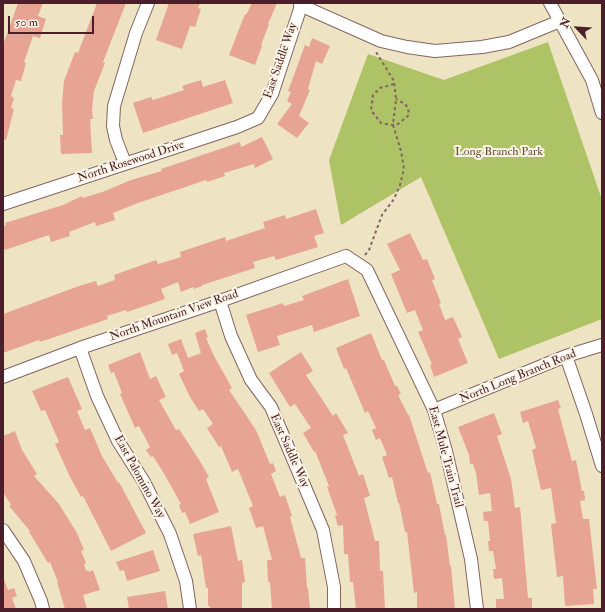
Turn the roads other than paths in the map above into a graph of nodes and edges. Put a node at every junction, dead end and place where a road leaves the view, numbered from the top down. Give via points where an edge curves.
1 (148, 3) edge
2 (550, 3) edge
3 (301, 4) edge
4 (560, 21) junction
5 (602, 113) edge
6 (258, 118) joint
7 (125, 163) junction
8 (3, 204) edge
9 (346, 256) joint
10 (220, 301) junction
11 (602, 345) edge
12 (80, 348) junction
13 (566, 356) junction
14 (3, 377) edge
15 (434, 410) junction
16 (602, 466) edge
17 (3, 530) edge
18 (42, 609) edge
19 (190, 609) edge
20 (334, 609) edge
21 (477, 609) edge

1 - 7 street via 136,32 114,106 113,126
2 - 4 street
3 - 4 street via 377,39 407,48 435,51 509,42
3 - 6 street, East Saddle Way via 272,94
4 - 5 street via 592,80
6 - 7 street, North Rosewood Drive
7 - 8 street, North Rosewood Drive
9 - 10 street, North Mountain View Road
9 - 15 street, East Mule Train Trail via 367,270
10 - 12 street, North Mountain View Road
10 - 20 street, East Saddle Way via 231,336 251,380 270,407 323,530 334,587
11 - 13 street, North Long Branch Road
12 - 14 street, North Mountain View Road
12 - 19 street, East Palomino Way via 97,396 118,440 144,482 170,534 186,581
13 - 15 street, North Long Branch Road
13 - 16 street
15 - 21 street, East Mule Train Trail via 471,559
17 - 18 street via 24,561 41,600

